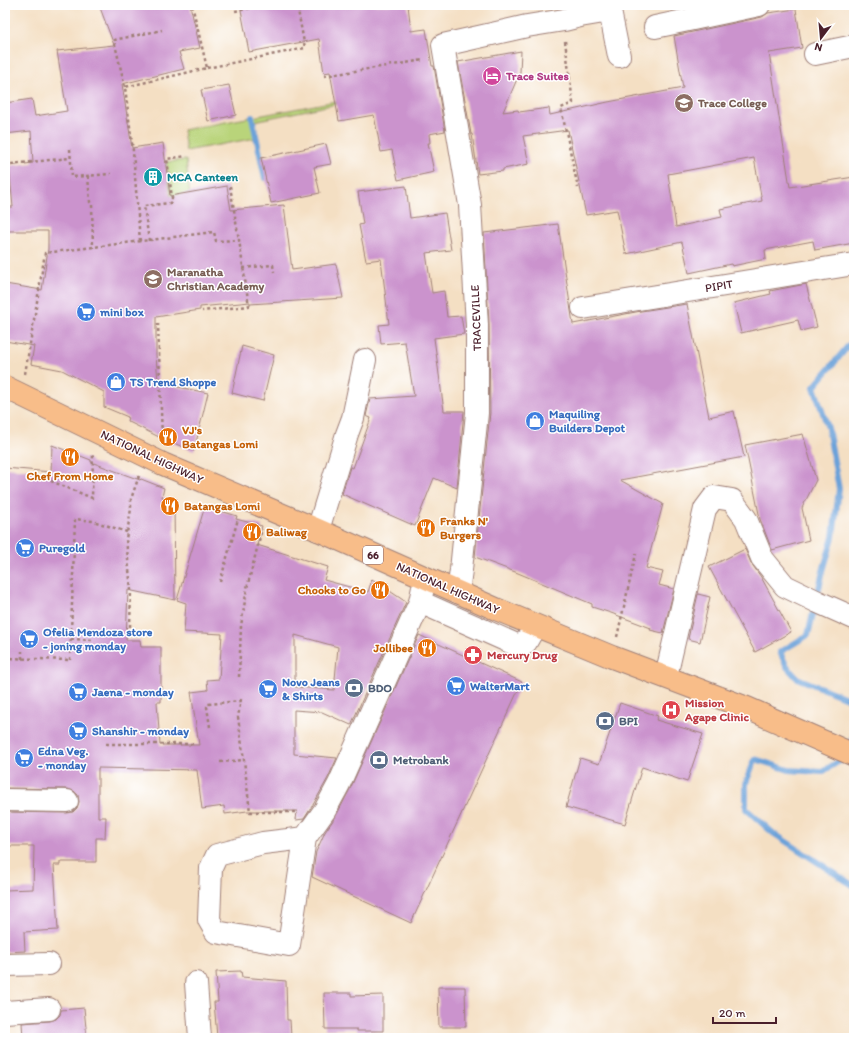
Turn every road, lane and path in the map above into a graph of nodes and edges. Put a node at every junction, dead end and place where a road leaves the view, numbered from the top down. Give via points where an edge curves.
1 (192, 5) edge
2 (268, 5) edge
3 (297, 5) edge
4 (759, 5) edge
5 (609, 8) edge
6 (235, 11) dead end
7 (574, 14) edge
8 (655, 27) dead end
9 (162, 30) dead end
10 (854, 46) edge
11 (437, 52) junction
12 (815, 54) dead end
13 (619, 56) dead end
14 (207, 68) junction
15 (324, 76) dead end
16 (125, 87) junction
17 (70, 149) dead end
18 (186, 156) dead end
19 (70, 158) junction
20 (11, 164) dead end
21 (111, 174) dead end
22 (88, 176) junction
23 (230, 186) dead end
24 (578, 188) dead end
25 (238, 240) junction
26 (140, 241) junction
27 (149, 241) junction
28 (93, 248) junction
29 (854, 264) edge
30 (243, 268) junction
31 (274, 272) dead end
32 (583, 308) dead end
33 (202, 311) dead end
34 (158, 323) dead end
35 (365, 360) dead end
36 (13, 390) edge
37 (162, 439) dead end
38 (93, 465) dead end
39 (51, 481) dead end
40 (136, 485) dead end
41 (268, 509) junction
42 (318, 530) junction
43 (127, 532) junction
44 (234, 536) dead end
45 (636, 554) dead end
46 (425, 578) junction
47 (220, 582) dead end
48 (458, 592) junction
49 (420, 602) junction
50 (854, 618) edge
51 (535, 626) junction
52 (130, 627) dead end
53 (71, 639) junction
54 (92, 640) dead end
55 (5, 649) edge
56 (22, 651) dead end
57 (612, 657) junction
58 (6, 658) edge
59 (22, 659) junction
60 (666, 676) junction
61 (239, 677) dead end
62 (210, 727) dead end
63 (106, 744) dead end
64 (194, 744) dead end
65 (854, 755) edge
66 (244, 760) junction
67 (220, 762) dead end
68 (5, 800) edge
69 (67, 801) dead end
70 (296, 812) dead end
71 (305, 838) junction
72 (49, 964) dead end
73 (5, 965) edge
74 (196, 983) dead end
75 (49, 1009) dead end
76 (5, 1012) edge
77 (200, 1038) edge

1 - 14 path
2 - 6 path
3 - 14 path via 304,48
4 - 8 street
5 - 7 street
5 - 13 street
7 - 11 street
7 - 24 path via 564,36 573,103 561,108
9 - 16 path via 114,40
10 - 12 street
11 - 15 path
11 - 48 street, TRACEVILLE via 470,205 477,326 477,413
14 - 16 path
16 - 26 path
17 - 19 path
18 - 27 path via 167,158 172,198 170,203 144,206
19 - 20 path
19 - 22 path via 72,177
21 - 22 path
22 - 28 path via 92,204
23 - 25 path
25 - 27 path via 216,241 214,232
25 - 30 path
26 - 27 path
26 - 28 path
28 - 36 path via 46,253 26,369
29 - 32 street, PIPIT
30 - 31 path via 273,265
30 - 33 path via 249,306
34 - 37 path
35 - 42 street via 354,418
36 - 41 main road, NATIONAL HIGHWAY / 66 via 163,464
38 - 39 path via 92,498
40 - 43 path via 131,499
41 - 42 main road, NATIONAL HIGHWAY / 66
41 - 61 path via 247,588 241,626
42 - 46 main road, NATIONAL HIGHWAY / 66
43 - 52 path via 131,590
43 - 53 path via 93,521 75,519
44 - 47 path
45 - 57 path
46 - 48 main road, NATIONAL HIGHWAY / 66
46 - 49 street
48 - 51 main road, NATIONAL HIGHWAY / 66
49 - 51 street via 521,647
49 - 71 street via 339,784 325,810
50 - 60 street via 785,586 762,558 746,520 732,500 714,497 705,509
51 - 57 main road, NATIONAL HIGHWAY / 66
53 - 54 path
53 - 59 path via 70,661
55 - 58 path via 8,649
56 - 59 path
57 - 60 main road, NATIONAL HIGHWAY / 66
58 - 59 path
60 - 65 main road, NATIONAL HIGHWAY / 66 via 748,708
62 - 66 path via 208,704 241,700 238,717
63 - 64 path
66 - 67 path
66 - 70 path via 250,812
68 - 69 street
71 - 71 street via 289,945 216,932 208,920 211,868 217,855 263,843
72 - 73 street
74 - 77 street
75 - 76 street

